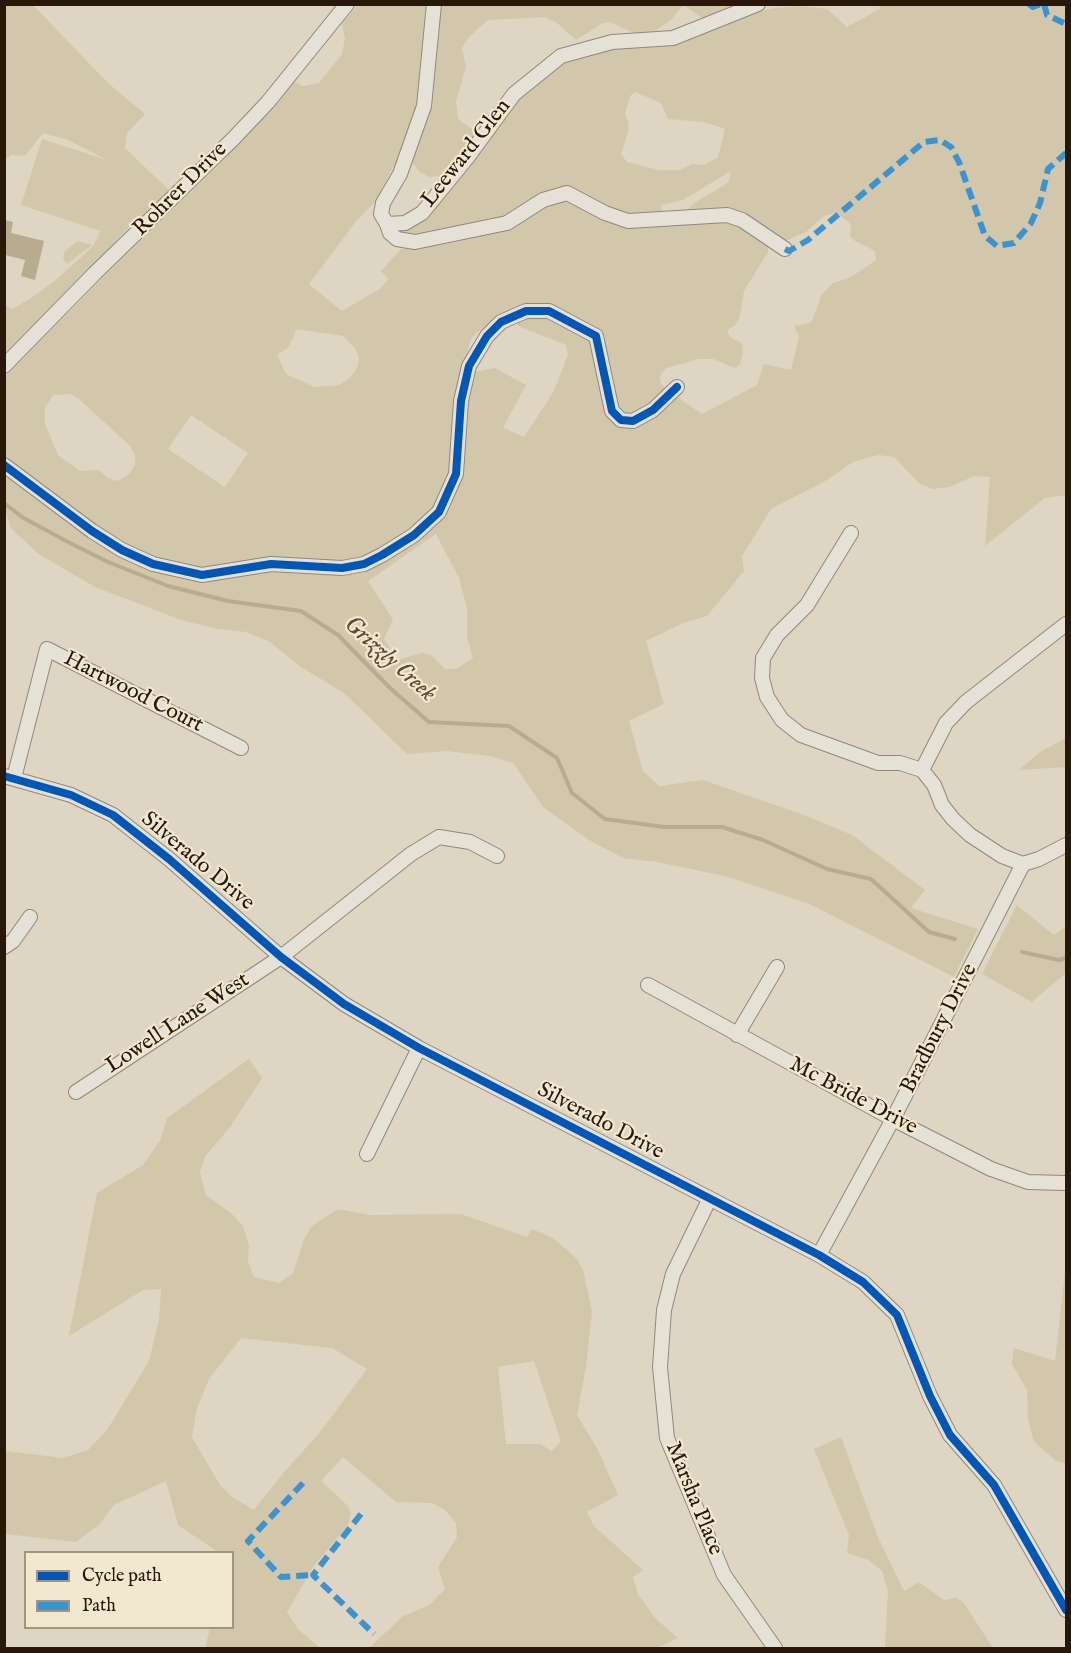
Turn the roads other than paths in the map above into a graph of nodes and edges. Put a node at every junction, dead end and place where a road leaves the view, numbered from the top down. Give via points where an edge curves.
1 (347, 4) edge
2 (434, 4) edge
3 (758, 4) edge
4 (387, 224) junction
5 (785, 249) dead end
6 (4, 366) edge
7 (676, 387) dead end
8 (4, 465) edge
9 (851, 533) dead end
10 (1066, 624) edge
11 (241, 748) dead end
12 (922, 770) junction
13 (9, 777) edge
14 (1066, 845) edge
15 (497, 856) dead end
16 (1023, 864) junction
17 (30, 917) dead end
18 (4, 948) edge
19 (281, 957) junction
20 (777, 967) dead end
21 (648, 985) dead end
22 (737, 1035) junction
23 (419, 1048) junction
24 (76, 1092) dead end
25 (893, 1119) junction
26 (367, 1154) dead end
27 (1066, 1183) edge
28 (709, 1200) junction
29 (819, 1255) junction
30 (1066, 1610) edge
31 (775, 1648) edge

1 - 6 street, Rohrer Drive via 233,139
2 - 4 street, Leeward Glen via 424,106 400,174 383,203 381,214
3 - 4 street, Leeward Glen via 673,38 612,42 561,56 514,94 422,213 405,223
4 - 5 street via 397,238 415,242 507,222 543,200 567,193 628,221 727,215 742,220
7 - 8 street via 653,410 633,421 621,420 612,411 596,336 549,311 526,311 501,322 487,336 469,366 461,401 456,474 439,512 414,535 382,555 342,568 271,564 202,575 153,564 92,531
9 - 12 street via 807,605 777,635 763,658 766,698 782,720 801,735 878,763 900,763
10 - 12 street via 966,702 946,723
11 - 13 street, Hartwood Court via 46,649
12 - 16 street via 953,819 1002,856
13 - 19 street, Silverado Drive via 71,795 113,815
14 - 16 street
15 - 19 street, Lowell Lane West via 470,842 439,837 411,854
16 - 25 street, Bradbury Drive
17 - 18 street
19 - 23 street, Silverado Drive via 344,1004
19 - 24 street, Lowell Lane West
20 - 22 street
21 - 22 street, Mc Bride Drive
22 - 25 street, Mc Bride Drive
23 - 26 street
23 - 28 street, Silverado Drive
25 - 27 street, Mc Bride Drive via 990,1169 1028,1182
25 - 29 street, Bradbury Drive
28 - 29 street, Silverado Drive
28 - 31 street, Marsha Place via 673,1274 664,1310 660,1367 668,1438 724,1575
29 - 30 street, Silverado Drive via 863,1282 897,1315 950,1435 994,1485

